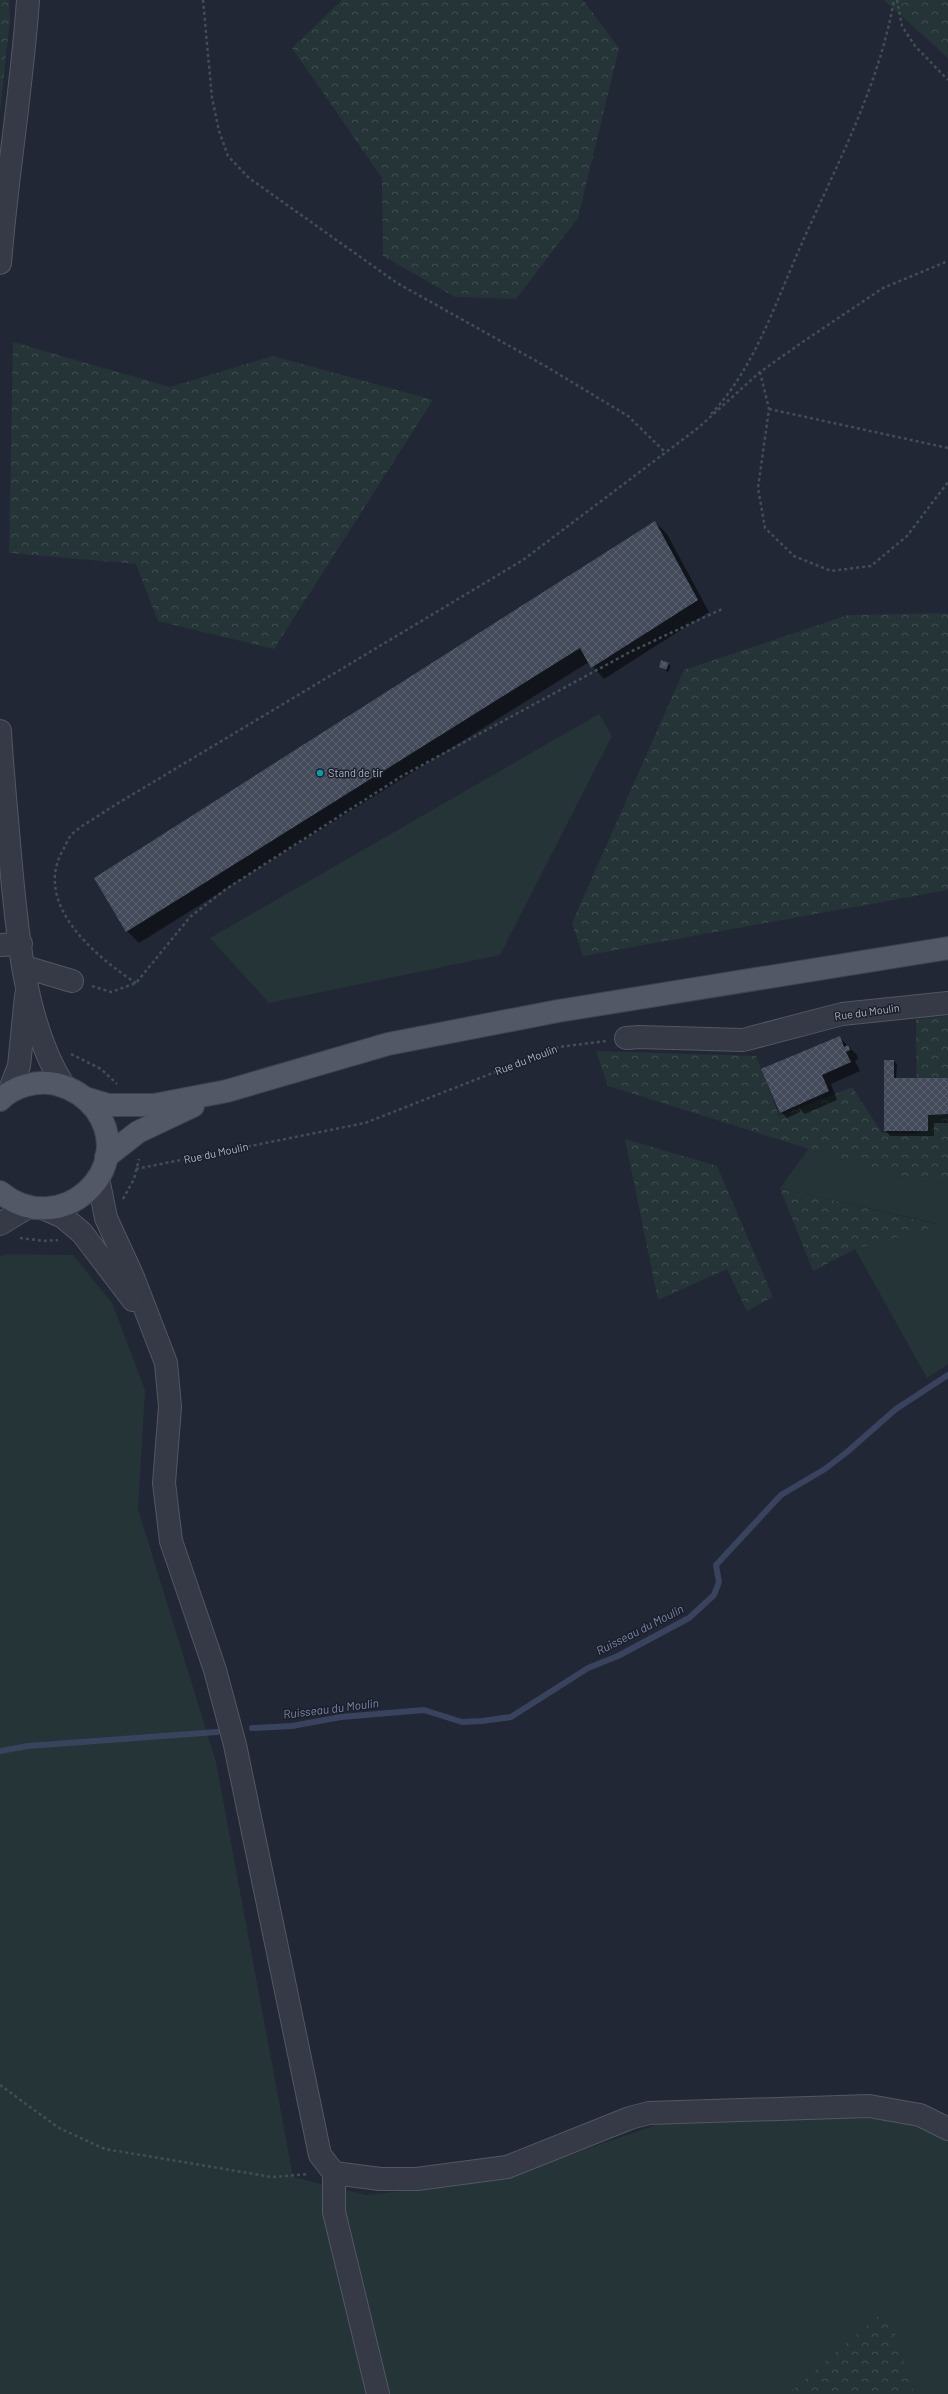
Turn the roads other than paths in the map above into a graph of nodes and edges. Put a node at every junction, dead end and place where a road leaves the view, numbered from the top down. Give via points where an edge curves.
1 (28, 0) edge
2 (0, 262) edge
3 (0, 731) edge
4 (10, 944) edge
5 (948, 948) edge
6 (26, 977) junction
7 (72, 981) road end
8 (948, 1003) edge
9 (626, 1038) road end
10 (64, 1086) junction
11 (227, 1091) junction
12 (4, 1096) edge
13 (85, 1098) junction
14 (106, 1157) junction
15 (98, 1178) junction
16 (0, 1192) edge
17 (37, 1208) junction
18 (6, 1230) edge
19 (152, 1326) junction
20 (948, 2129) edge
21 (334, 2173) junction
22 (378, 2394) edge

1 - 2 street
3 - 4 street via 14,906
4 - 6 street
5 - 11 main road via 558,1011 388,1044
6 - 7 street
6 - 10 street via 46,1050
6 - 12 street via 19,1066
8 - 9 street, Rue du Moulin via 842,1014 743,1040
10 - 12 main road via 36,1083
10 - 13 main road
11 - 13 main road via 154,1105 108,1105
11 - 14 main road via 148,1126 119,1144
13 - 14 main road via 99,1115 103,1125 106,1135
14 - 15 main road
15 - 17 main road via 87,1192 72,1203
15 - 19 street via 106,1218
16 - 17 main road via 13,1201
17 - 18 street
17 - 19 street via 63,1216 91,1243
19 - 21 street via 166,1363 170,1407 164,1483 171,1541 215,1670 235,1745 320,2155
20 - 21 street via 920,2115 869,2106 650,2113 630,2118 507,2168 417,2179 380,2179
21 - 22 street via 334,2212

